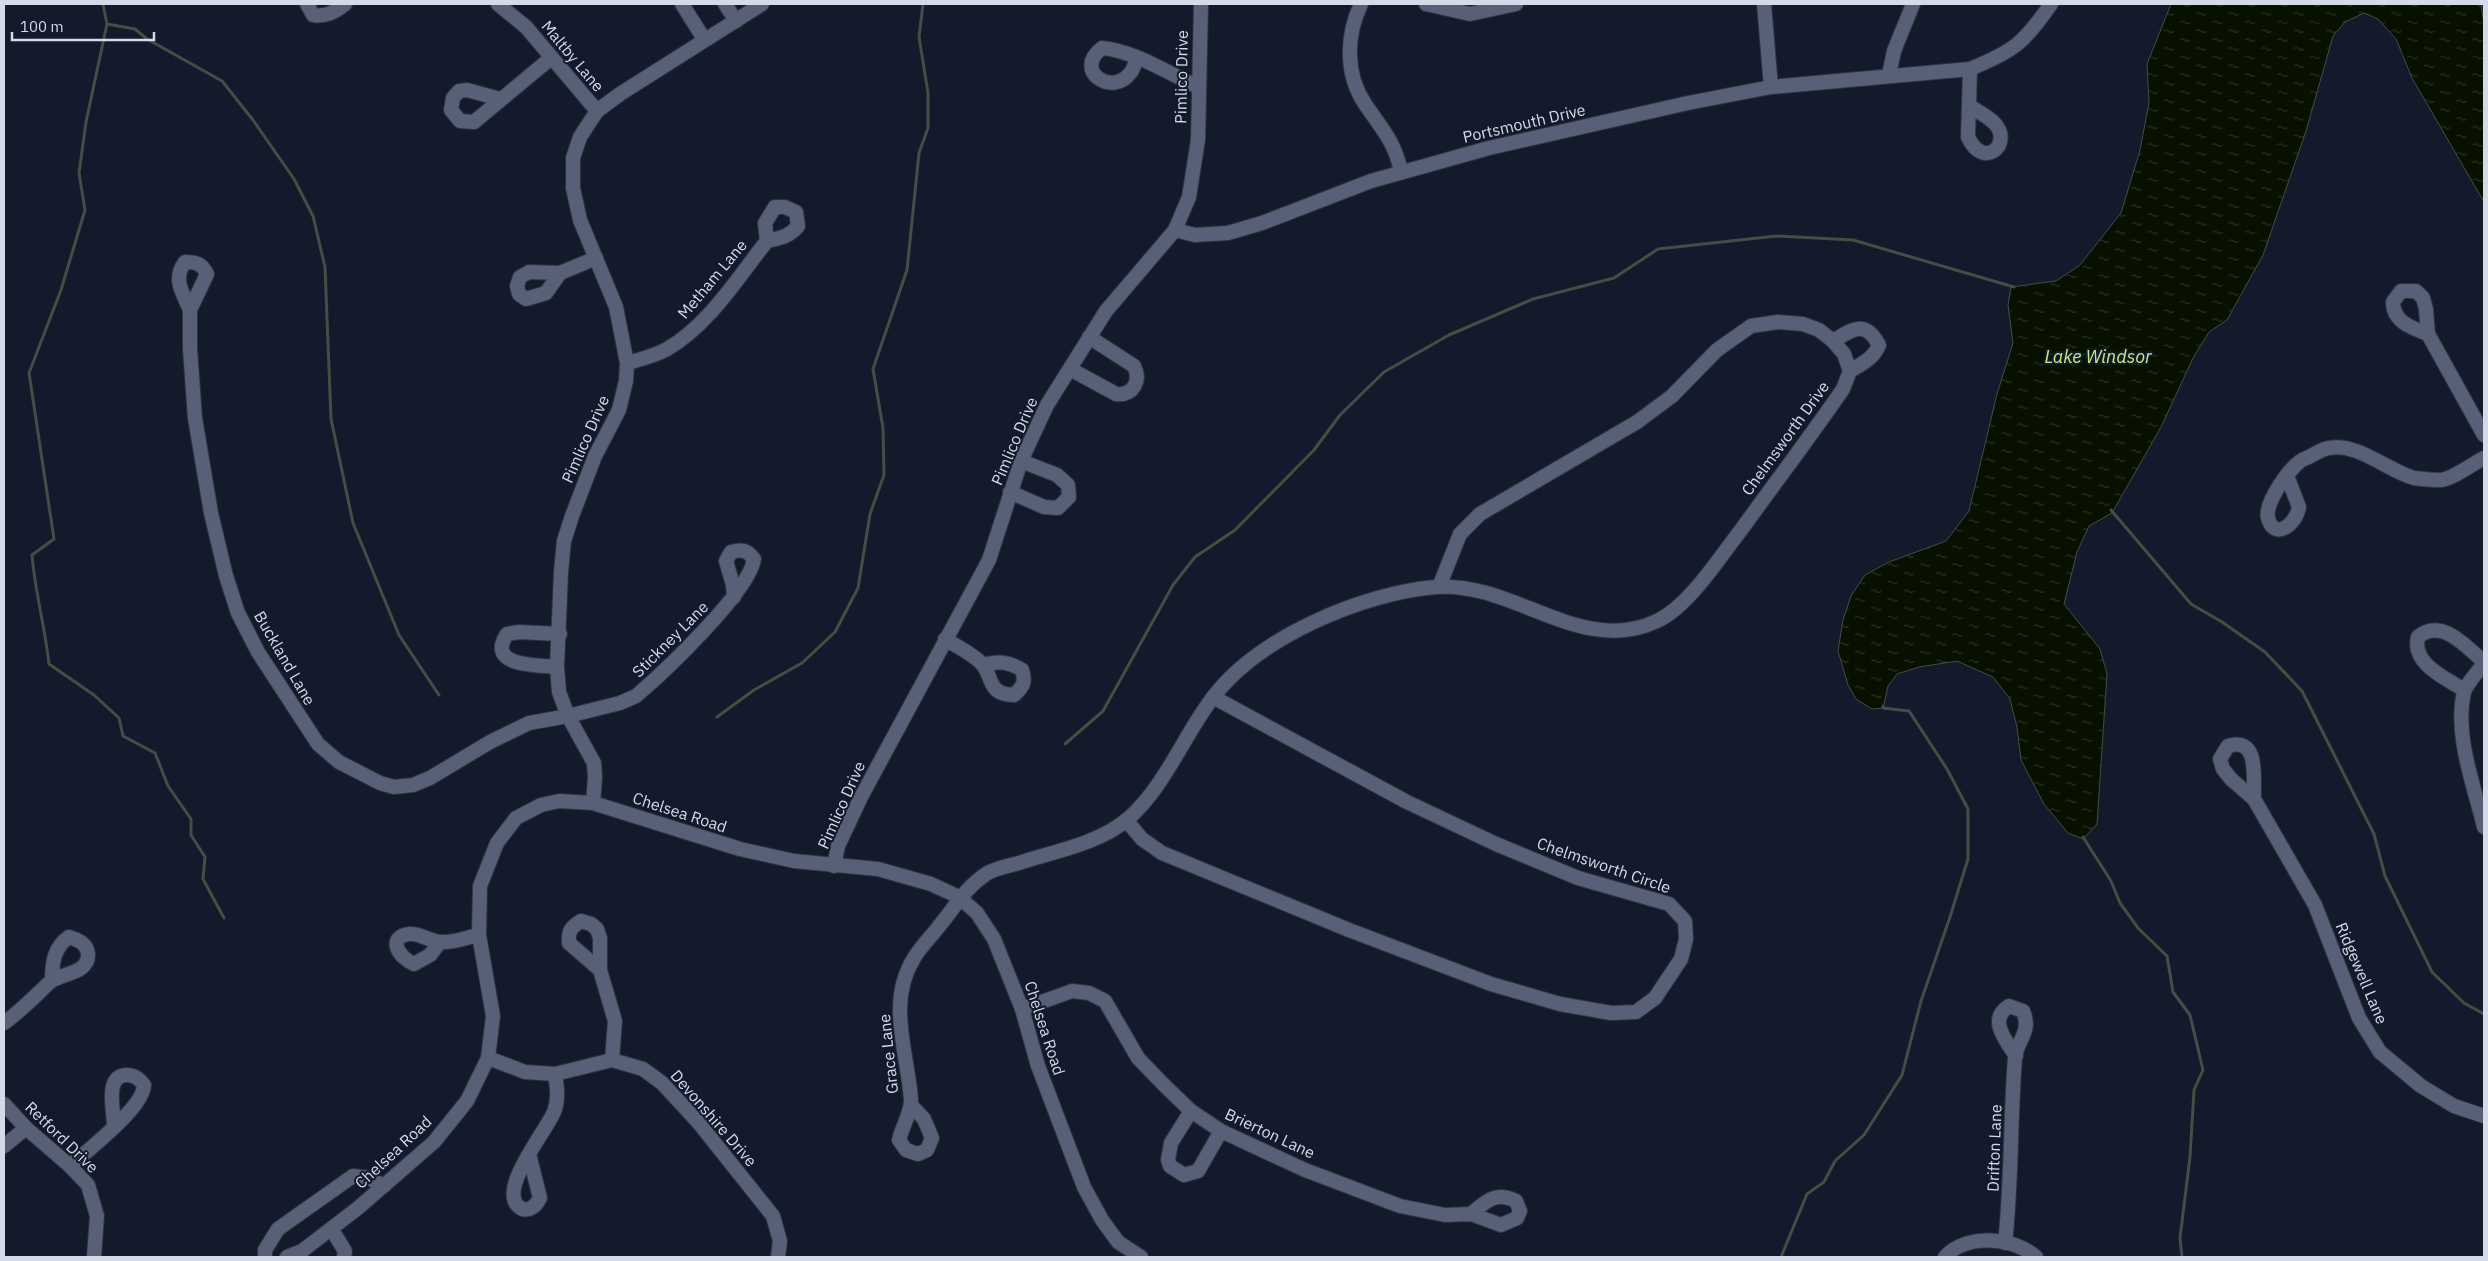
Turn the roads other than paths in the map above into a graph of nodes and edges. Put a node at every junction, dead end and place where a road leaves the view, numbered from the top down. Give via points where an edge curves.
1 (307, 4) edge
2 (345, 4) edge
3 (498, 4) edge
4 (682, 4) edge
5 (725, 4) edge
6 (762, 4) edge
7 (1201, 4) edge
8 (1361, 4) edge
9 (1426, 4) edge
10 (1516, 4) edge
11 (1764, 4) edge
12 (1913, 4) edge
13 (2051, 4) edge
14 (736, 21) junction
15 (704, 39) junction
16 (551, 58) junction
17 (1137, 58) dead end
18 (1970, 68) junction
19 (1889, 75) junction
20 (1198, 87) junction
21 (1771, 87) junction
22 (500, 100) dead end
23 (1970, 106) dead end
24 (598, 111) junction
25 (1401, 172) junction
26 (1175, 230) junction
27 (767, 240) dead end
28 (596, 258) junction
29 (560, 273) dead end
30 (190, 310) dead end
31 (2428, 334) dead end
32 (1089, 338) junction
33 (1833, 341) junction
34 (627, 363) junction
35 (1070, 369) junction
36 (1850, 371) junction
37 (2484, 435) edge
38 (2484, 458) edge
39 (1021, 461) junction
40 (2287, 476) dead end
41 (1010, 492) junction
42 (1439, 587) junction
43 (734, 597) dead end
44 (560, 634) junction
45 (945, 639) junction
46 (2484, 663) edge
47 (983, 665) dead end
48 (557, 667) junction
49 (2464, 690) junction
50 (1213, 697) junction
51 (568, 716) junction
52 (2254, 799) dead end
53 (593, 803) junction
54 (1126, 820) junction
55 (2484, 826) edge
56 (834, 866) junction
57 (959, 897) junction
58 (479, 935) junction
59 (440, 942) dead end
60 (600, 970) dead end
61 (52, 980) dead end
62 (1022, 1009) junction
63 (4, 1023) edge
64 (2016, 1056) dead end
65 (488, 1058) junction
66 (612, 1060) junction
67 (555, 1074) junction
68 (4, 1104) edge
69 (911, 1105) dead end
70 (1191, 1111) junction
71 (2484, 1116) edge
72 (114, 1126) dead end
73 (26, 1128) junction
74 (1221, 1131) junction
75 (4, 1146) edge
76 (529, 1154) dead end
77 (70, 1166) junction
78 (384, 1186) junction
79 (1471, 1214) dead end
80 (332, 1230) junction
81 (2005, 1243) junction
82 (305, 1254) edge
83 (94, 1257) edge
84 (264, 1257) edge
85 (286, 1257) edge
86 (344, 1257) edge
87 (778, 1257) edge
88 (1141, 1257) edge
89 (1945, 1257) edge
90 (2036, 1257) edge

1 - 2 street via 312,15 322,16
3 - 16 street, Maltby Lane via 526,28
4 - 15 street
5 - 14 street
6 - 14 street, Pimlico Drive
7 - 20 street, Pimlico Drive
8 - 25 street via 1350,48 1353,80 1397,153
9 - 10 street via 1470,14
11 - 21 street
12 - 19 street via 1894,52
13 - 18 street, Portsmouth Drive via 2019,45
14 - 15 street, Pimlico Drive
15 - 24 street, Pimlico Drive
16 - 22 street
16 - 24 street, Maltby Lane
17 - 20 street
18 - 19 street, Portsmouth Drive
18 - 23 street
19 - 21 street, Portsmouth Drive
20 - 26 street, Pimlico Drive via 1198,140 1189,197
21 - 25 street, Portsmouth Drive via 1488,148
24 - 28 street, Pimlico Drive via 580,137 572,172 580,220
25 - 26 street, Portsmouth Drive via 1228,233 1195,235
26 - 32 street, Pimlico Drive via 1106,311
27 - 34 street, Metham Lane via 721,300 680,341
28 - 29 street
28 - 34 street, Pimlico Drive via 616,307
30 - 51 street, Buckland Lane via 195,418 226,576 238,613 258,652 318,744 363,776 394,787 413,785 529,723
31 - 37 street
32 - 35 street, Pimlico Drive
32 - 35 street via 1134,366 1138,373 1136,385 1131,392 1116,394
33 - 36 street, Chelmsworth Drive via 1844,354
33 - 36 street via 1862,328 1879,344 1871,357
33 - 42 street, Chelmsworth Drive via 1819,330 1803,324 1751,326 1717,350 1672,396 1637,422 1480,514 1460,534
34 - 44 street, Pimlico Drive via 619,410 580,491 564,542
35 - 39 street, Pimlico Drive via 1047,405
36 - 42 street, Chelmsworth Drive via 1836,398 1709,572 1683,601 1660,620 1634,630 1605,632 1580,627 1497,595
38 - 40 street via 2442,480 2413,478 2350,450 2329,448 2297,462
39 - 41 street, Pimlico Drive
39 - 41 street via 1057,475 1068,484 1069,497 1058,508 1044,507
41 - 45 street, Pimlico Drive via 989,560
42 - 50 street, Chelmsworth Drive via 1391,593 1323,618 1250,661
43 - 51 street, Stickney Lane via 636,696
44 - 48 street, Pimlico Drive
44 - 48 street via 519,632 507,634 502,642 502,651 507,658 517,663
45 - 47 street
45 - 56 street, Pimlico Drive via 861,798 838,846
46 - 49 street
46 - 49 street via 2448,632 2432,630 2418,637 2417,653 2427,665
48 - 51 street, Pimlico Drive via 559,692
49 - 55 street via 2464,738
50 - 54 street, Chelmsworth Drive via 1167,773
50 - 54 street, Chelmsworth Circle via 1406,802 1496,844 1578,878 1669,904 1685,921 1686,939 1680,959 1655,998 1636,1012 1611,1013 1560,1004 1427,961 1162,853 1142,839
51 - 53 street, Pimlico Drive via 594,763
52 - 71 street, Ridgewell Lane via 2314,906 2359,1018 2380,1052 2421,1086 2454,1106
53 - 56 street, Chelsea Road via 740,849
53 - 58 street, Chelsea Road via 558,801 541,805 516,818 497,843 480,886
54 - 57 street, Chelmsworth Drive via 1101,837 988,873
56 - 57 street, Chelsea Road via 878,868 931,884
57 - 62 street, Chelsea Road via 977,914 994,939
57 - 69 street, Grace Lane via 952,911 913,959 902,988 899,1019
58 - 59 street
58 - 65 street, Chelsea Road via 493,1016
60 - 66 street via 615,1021
61 - 63 street
62 - 70 street, Brierton Lane via 1072,991 1089,993 1105,1001 1138,1058
62 - 88 street, Chelsea Road via 1038,1066 1084,1187 1118,1242
64 - 81 street, Drifton Lane
65 - 67 street, Devonshire Drive via 525,1072
65 - 78 street, Chelsea Road via 467,1101 434,1142
66 - 67 street, Devonshire Drive
66 - 87 street, Devonshire Drive via 643,1069 662,1084 723,1151 773,1216 780,1241
67 - 76 street via 558,1097 554,1112
68 - 73 street, Retford Drive
70 - 74 street, Brierton Lane
70 - 74 street via 1168,1151 1170,1166 1176,1171 1184,1175 1198,1170
72 - 77 street
73 - 75 street
73 - 77 street, Retford Drive
74 - 79 street, Brierton Lane via 1305,1170 1400,1206 1445,1215
77 - 83 street, Retford Drive via 88,1184 97,1216
78 - 80 street, Chelsea Road
78 - 84 street via 370,1178 353,1176 278,1229
80 - 82 street, Chelsea Road
80 - 86 street
81 - 89 street via 1963,1243
81 - 90 street via 2021,1246
82 - 85 street, Chelsea Road

